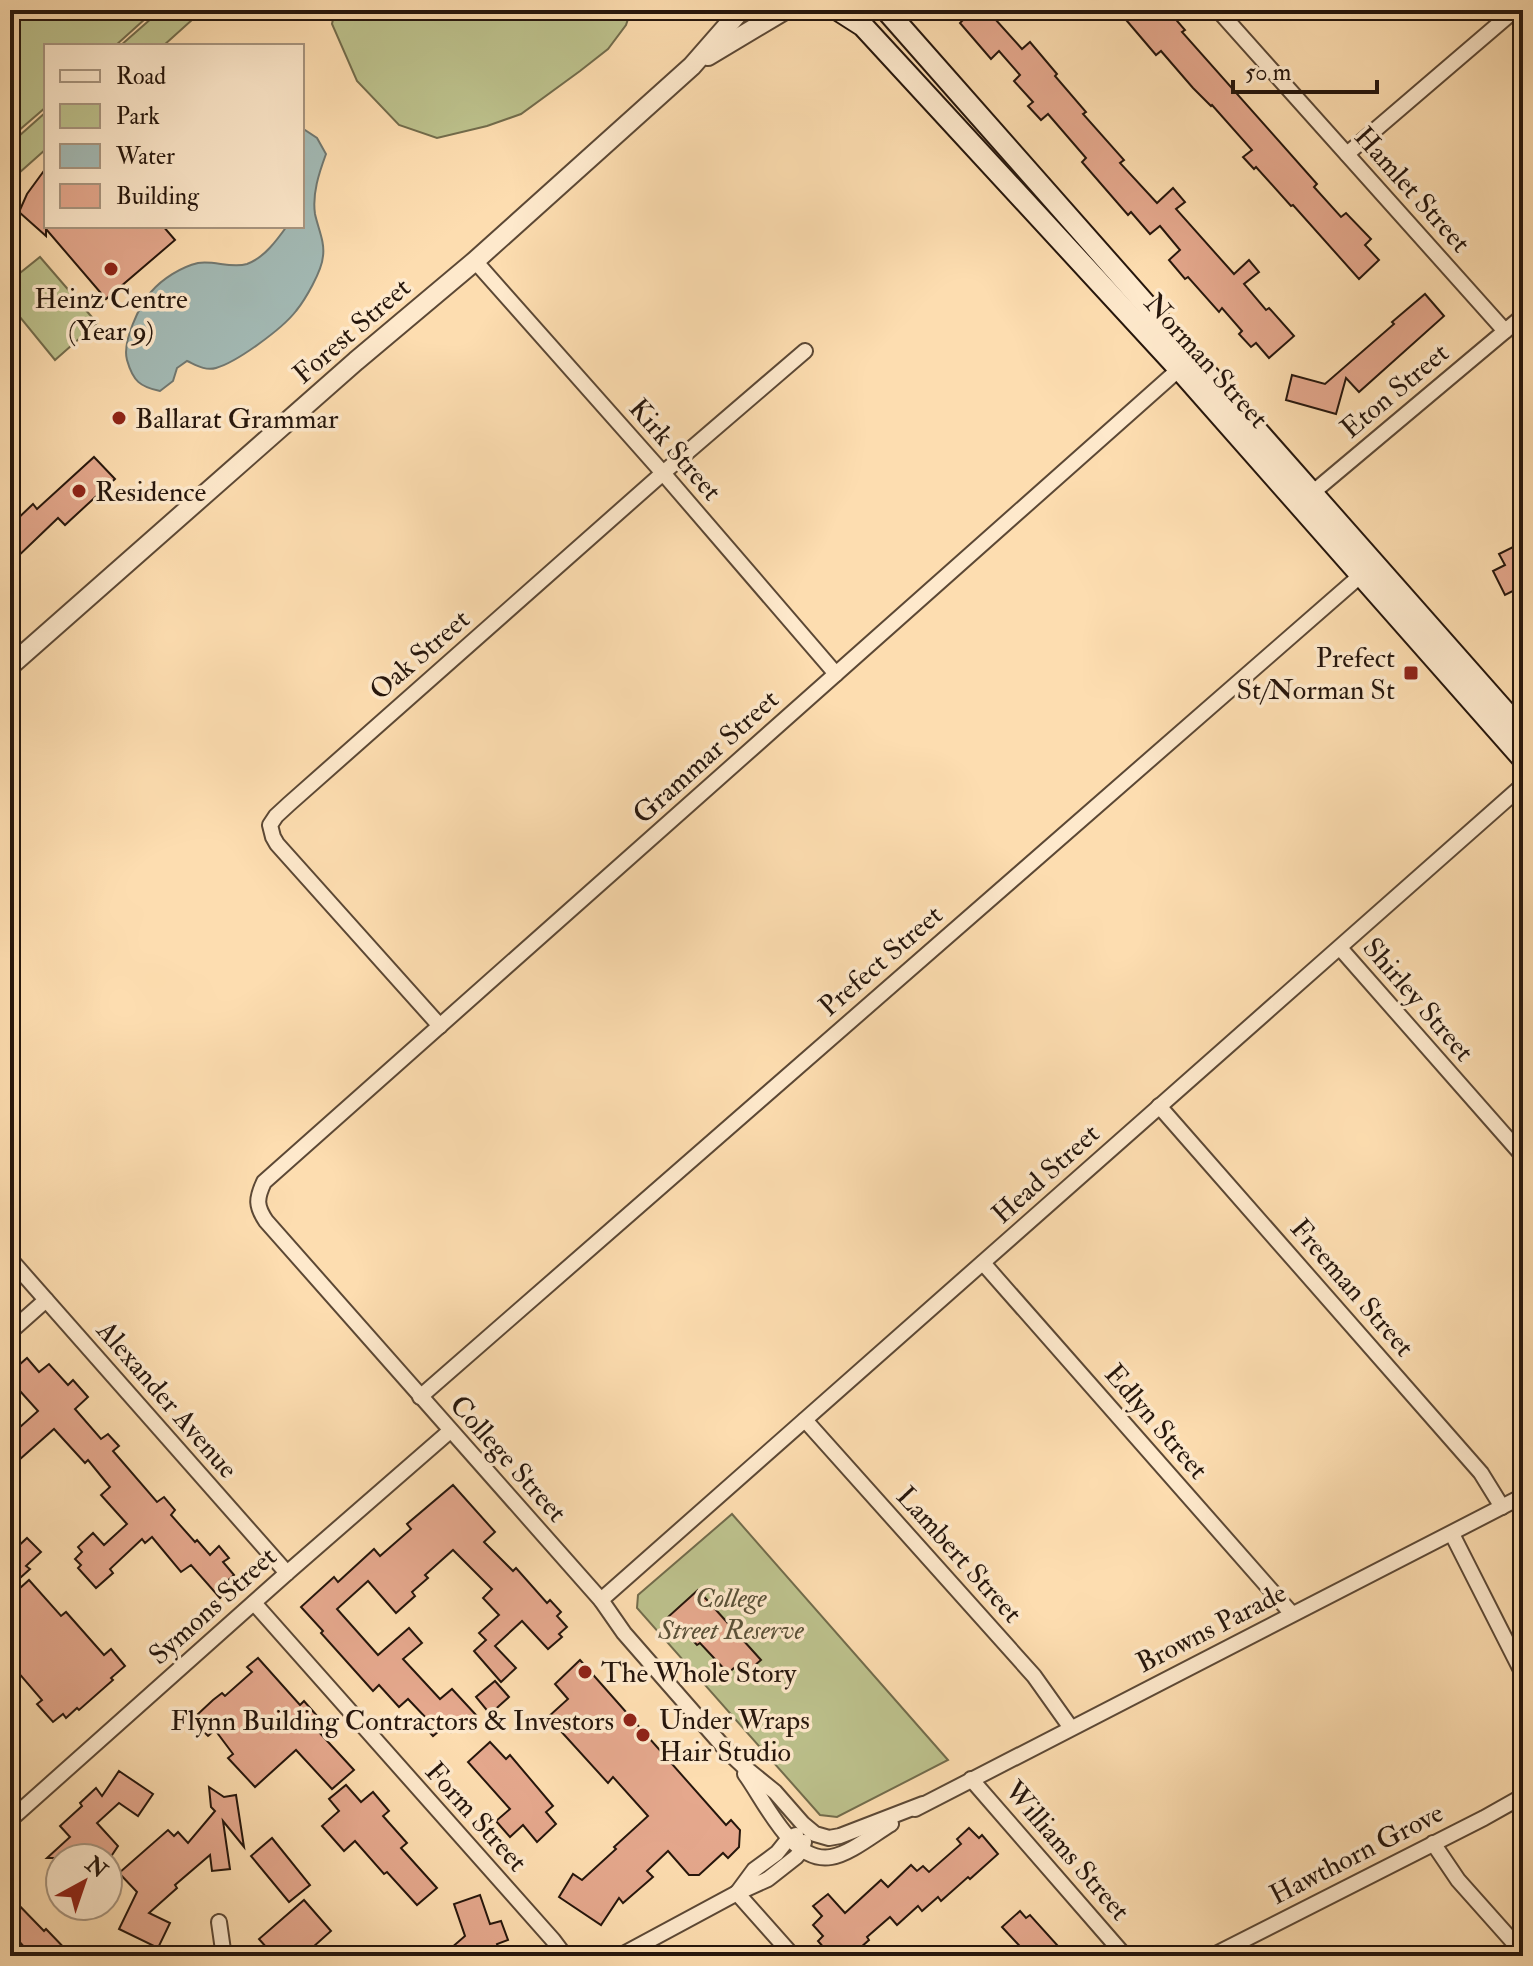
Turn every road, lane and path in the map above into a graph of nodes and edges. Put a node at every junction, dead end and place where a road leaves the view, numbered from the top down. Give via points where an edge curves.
1 (741, 10) edge
2 (785, 10) edge
3 (838, 10) edge
4 (886, 10) edge
5 (1218, 10) edge
6 (1515, 10) edge
7 (692, 66) junction
8 (1347, 154) junction
9 (475, 261) junction
10 (1523, 316) edge
11 (1505, 331) junction
12 (805, 351) dead end
13 (1186, 364) junction
14 (663, 473) junction
15 (1306, 499) junction
16 (1367, 569) junction
17 (10, 666) edge
18 (836, 674) junction
19 (1523, 732) edge
20 (1523, 759) edge
21 (1523, 785) edge
22 (1340, 948) junction
23 (440, 1026) junction
24 (1159, 1106) junction
25 (1523, 1156) edge
26 (257, 1196) joint
27 (10, 1259) edge
28 (983, 1263) junction
29 (46, 1300) junction
30 (10, 1332) edge
31 (420, 1397) junction
32 (805, 1420) junction
33 (450, 1431) junction
34 (1523, 1496) edge
35 (1502, 1507) junction
36 (1452, 1534) junction
37 (287, 1573) junction
38 (601, 1600) junction
39 (254, 1603) junction
40 (1292, 1614) junction
41 (1523, 1674) edge
42 (1071, 1728) junction
43 (728, 1752) junction
44 (971, 1779) junction
45 (1523, 1796) edge
46 (923, 1804) junction
47 (10, 1820) edge
48 (808, 1829) junction
49 (789, 1838) junction
50 (1433, 1843) junction
51 (801, 1851) junction
52 (737, 1893) junction
53 (219, 1922) dead end
54 (1523, 1953) edge
55 (228, 1956) edge
56 (565, 1956) edge
57 (620, 1956) edge
58 (793, 1956) edge
59 (1125, 1956) edge
60 (1212, 1956) edge

1 - 7 street, Forest Street
2 - 7 street, Forest Street
3 - 13 main road, Norman Street via 863,26
4 - 13 main road, Norman Street
5 - 8 street, Hamlet Street
6 - 8 street
7 - 9 street, Forest Street
8 - 11 street, Hamlet Street
9 - 14 street, Kirk Street
9 - 17 street, Forest Street
10 - 11 street, Eton Street
11 - 15 street, Eton Street
12 - 14 street, Oak Street
13 - 15 main road, Norman Street
13 - 18 street, Grammar Street
14 - 18 street, Kirk Street
14 - 23 street, Oak Street via 263,825
15 - 16 main road, Norman Street
16 - 19 main road, Norman Street
16 - 20 main road, Norman Street
16 - 31 street, Prefect Street
18 - 23 street, Grammar Street
21 - 22 street, Head Street
22 - 24 street, Head Street
22 - 25 street, Shirley Street
23 - 26 street, Grammar Street via 264,1182
24 - 28 street, Head Street
24 - 35 street, Freeman Street via 1481,1473
26 - 31 street, College Street via 266,1221
27 - 29 street, Alexander Avenue
28 - 32 street, Head Street
28 - 40 street, Edlyn Street
29 - 30 street
29 - 37 street, Alexander Avenue
31 - 33 street, College Street
32 - 38 street, Head Street
32 - 42 street, Lambert Street via 1034,1676
33 - 37 street, Symons Street
33 - 38 street, College Street
34 - 35 street, Browns Parade
35 - 36 street, Browns Parade
36 - 40 street, Browns Parade
36 - 41 street
37 - 39 street, Symons Street
38 - 43 street, College Street
39 - 47 street, Symons Street
39 - 56 street, Form Street
40 - 42 street, Browns Parade
42 - 44 street, Browns Parade
43 - 48 street, College Street
43 - 49 street, College Street
44 - 46 street, Browns Parade
44 - 59 street, Williams Street
45 - 50 street, Hawthorn Grove
46 - 48 street, Browns Parade via 840,1836 824,1837
46 - 51 street, Browns Parade via 833,1857
48 - 49 street
48 - 51 street
49 - 51 street
49 - 52 street
50 - 54 street via 1458,1880
50 - 60 street, Hawthorn Grove
51 - 52 street via 768,1879
52 - 57 street
52 - 58 street
53 - 55 street

